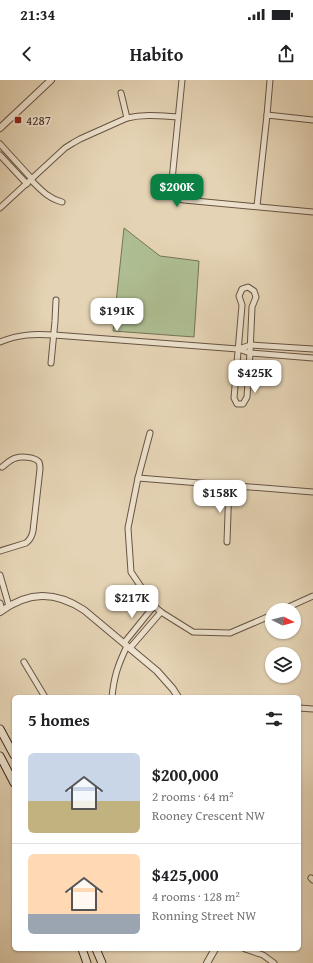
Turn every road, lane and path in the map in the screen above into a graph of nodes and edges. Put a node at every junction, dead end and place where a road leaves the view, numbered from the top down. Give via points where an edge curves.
1 (51, 80) edge
2 (182, 80) edge
3 (270, 80) edge
4 (121, 93) dead end
5 (267, 115) junction
6 (127, 118) junction
7 (178, 118) junction
8 (313, 120) edge
9 (0, 128) edge
10 (0, 144) edge
11 (0, 155) edge
12 (30, 181) junction
13 (62, 202) dead end
14 (257, 206) junction
15 (0, 208) edge
16 (313, 212) edge
17 (56, 300) dead end
18 (54, 335) junction
19 (0, 342) edge
20 (251, 345) junction
21 (238, 349) junction
22 (313, 349) edge
23 (250, 353) junction
24 (313, 358) edge
25 (51, 363) dead end
26 (150, 433) dead end
27 (2, 467) dead end
28 (138, 478) junction
29 (229, 486) junction
30 (313, 492) edge
31 (228, 542) dead end
32 (0, 551) edge
33 (0, 575) edge
34 (313, 596) edge
35 (0, 603) edge
36 (298, 603) edge
37 (9, 606) junction
38 (154, 606) junction
39 (1, 611) edge
40 (161, 612) junction
41 (265, 618) edge
42 (127, 646) junction
43 (24, 662) dead end
44 (44, 695) edge
45 (112, 695) edge
46 (177, 695) edge
47 (301, 708) edge
48 (313, 709) edge
49 (0, 729) edge
50 (12, 751) edge
51 (0, 756) edge
52 (12, 779) edge
53 (83, 951) edge
54 (97, 951) edge
55 (214, 951) edge
56 (252, 951) edge
57 (87, 963) edge
58 (102, 963) edge
59 (207, 963) edge
60 (274, 963) edge

1 - 9 street
2 - 7 street
3 - 5 street
4 - 6 street
5 - 8 street
5 - 14 street
6 - 7 street via 151,115
6 - 12 street via 65,148
7 - 14 street via 171,190 173,196 184,200
10 - 12 street
11 - 12 street
12 - 13 street via 46,195
12 - 15 street
14 - 16 street
17 - 18 street
18 - 19 street via 24,335
18 - 21 street
18 - 25 street
20 - 21 street
20 - 21 street via 252,307 256,297 254,290 248,287 242,289 239,296 242,305
20 - 22 street
20 - 23 street
21 - 23 street
21 - 23 street via 234,398 237,404 243,404 247,397
23 - 24 street
26 - 28 street
27 - 32 street via 20,457 34,458 40,469 31,538 26,543
28 - 29 street
28 - 38 street via 128,528 130,572
29 - 30 street
29 - 31 street
33 - 37 street
34 - 36 street
35 - 39 street
37 - 39 street
37 - 42 street via 32,597 65,600 84,610
38 - 40 street
38 - 42 street
40 - 41 street via 193,632 230,633
40 - 42 street
42 - 45 street via 119,661
42 - 46 street via 157,671
43 - 44 street
47 - 48 street
49 - 50 main road
51 - 52 main road
53 - 57 main road
54 - 58 main road
55 - 59 street
56 - 60 street

